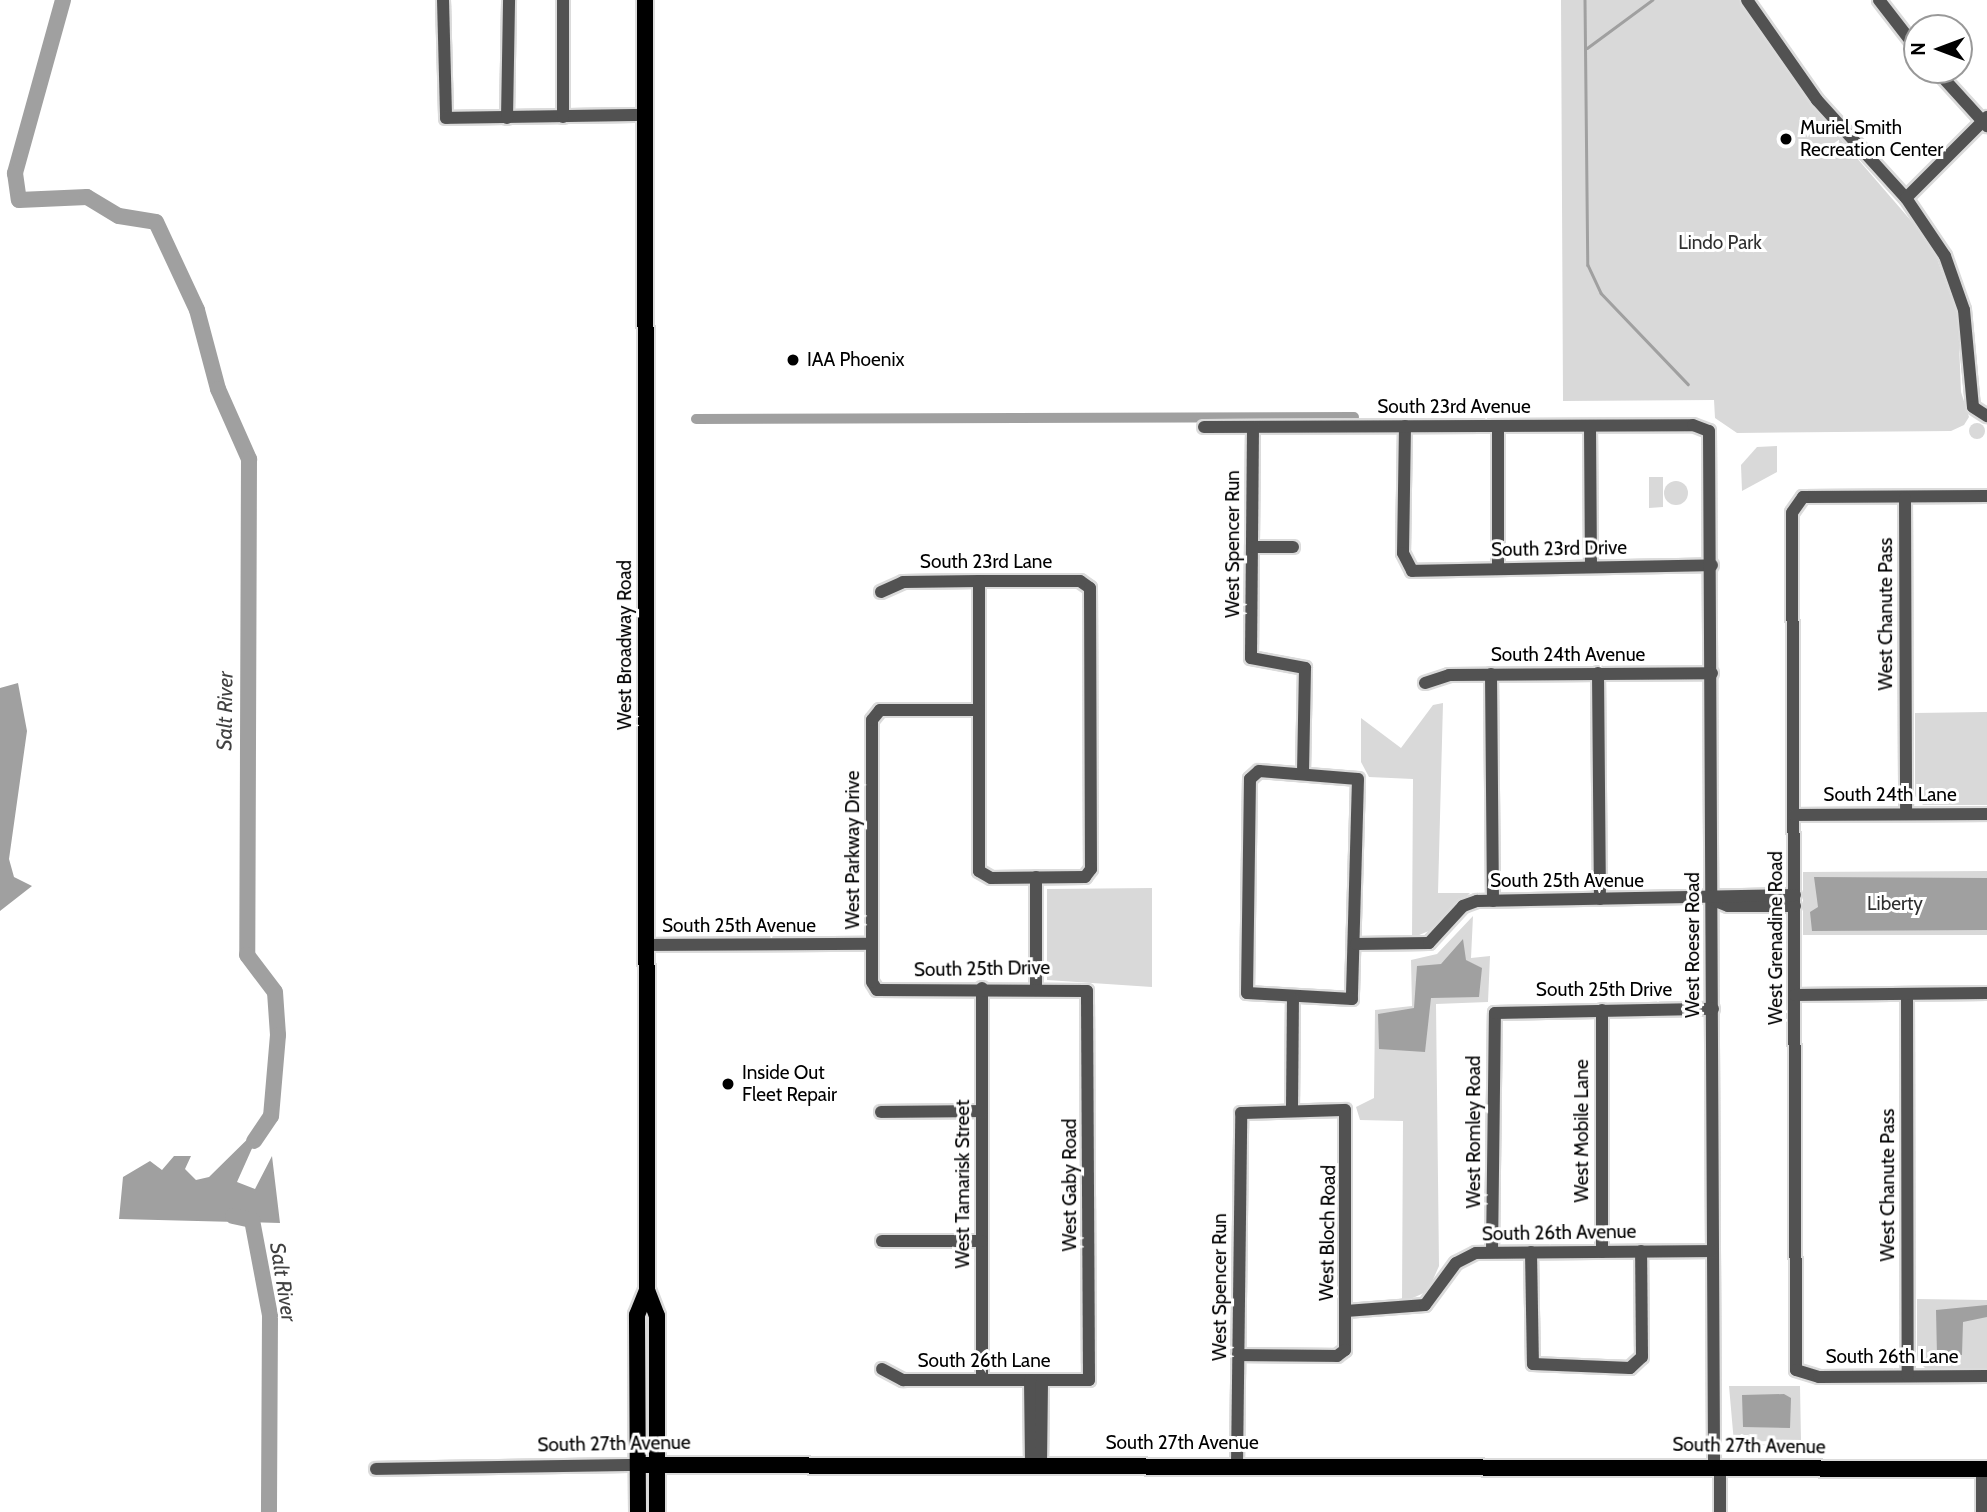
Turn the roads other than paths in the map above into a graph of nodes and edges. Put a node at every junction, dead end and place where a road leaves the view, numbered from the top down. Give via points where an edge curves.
1 (443, 0) edge
2 (509, 0) edge
3 (563, 0) edge
4 (645, 0) edge
5 (1747, 0) edge
6 (1879, 0) edge
7 (1903, 31) edge
8 (1949, 84) edge
9 (644, 115) junction
10 (563, 117) junction
11 (507, 118) junction
12 (1985, 121) edge
13 (1906, 198) junction
14 (1987, 416) edge
15 (1405, 426) junction
16 (1498, 426) junction
17 (1590, 426) junction
18 (1704, 426) joint
19 (1204, 427) dead end
20 (1253, 427) junction
21 (1987, 496) edge
22 (1905, 498) junction
23 (1253, 547) junction
24 (1293, 547) dead end
25 (1712, 565) junction
26 (1591, 567) junction
27 (1498, 569) junction
28 (979, 581) junction
29 (881, 592) dead end
30 (1598, 673) junction
31 (1712, 673) junction
32 (1490, 674) junction
33 (1425, 683) dead end
34 (979, 710) junction
35 (1303, 772) junction
36 (1906, 813) junction
37 (1987, 814) edge
38 (1794, 815) junction
39 (1036, 877) junction
40 (1600, 899) junction
41 (1713, 900) junction
42 (1796, 900) junction
43 (1493, 901) junction
44 (872, 944) junction
45 (1356, 944) junction
46 (647, 946) junction
47 (982, 988) junction
48 (1036, 988) junction
49 (877, 990) joint
50 (1087, 992) joint
51 (1987, 993) edge
52 (1907, 994) junction
53 (1795, 995) junction
54 (1293, 999) junction
55 (1713, 1009) junction
56 (1602, 1010) junction
57 (1495, 1013) joint
58 (1292, 1109) junction
59 (982, 1111) junction
60 (881, 1112) dead end
61 (882, 1241) dead end
62 (982, 1241) junction
63 (1641, 1251) junction
64 (1713, 1251) junction
65 (1492, 1252) junction
66 (1531, 1252) junction
67 (1602, 1252) junction
68 (647, 1290) junction
69 (1346, 1311) junction
70 (1238, 1355) junction
71 (882, 1369) dead end
72 (1797, 1374) joint
73 (1908, 1376) junction
74 (1987, 1377) edge
75 (982, 1380) junction
76 (1036, 1380) junction
77 (1089, 1380) joint
78 (1036, 1464) junction
79 (1237, 1464) junction
80 (638, 1465) junction
81 (656, 1465) junction
82 (1717, 1467) junction
83 (376, 1469) dead end
84 (1984, 1469) edge
85 (638, 1512) edge
86 (657, 1512) edge
87 (1720, 1512) edge
88 (1982, 1512) edge

1 - 11 street via 446,118
2 - 11 street
3 - 10 street
4 - 9 main road, West Broadway Road
5 - 13 street via 1817,100
6 - 7 street
8 - 12 street
9 - 10 street
9 - 46 main road, West Broadway Road
10 - 11 street
12 - 13 street
13 - 14 street via 1958,284 1973,407
15 - 16 street, South 23rd Avenue
15 - 20 street, South 23rd Avenue
15 - 27 street, South 23rd Drive via 1408,569
16 - 17 street, South 23rd Avenue
16 - 27 street
17 - 18 street, South 23rd Avenue
17 - 26 street
18 - 25 street, West Roeser Road via 1711,436
19 - 20 street, South 23rd Avenue
20 - 23 street, West Spencer Run
21 - 22 street
22 - 36 street, West Chanute Pass
22 - 38 street, West Grenadine Road via 1803,497 1794,503
23 - 24 street
23 - 35 street, West Spencer Run via 1253,662 1303,666
25 - 26 street, South 23rd Drive
25 - 31 street, West Roeser Road
26 - 27 street, South 23rd Drive
28 - 29 street, South 23rd Lane via 903,582
28 - 34 street
28 - 39 street, South 23rd Lane via 1080,581 1090,588 1091,869 1085,877
30 - 31 street, South 24th Avenue
30 - 32 street, South 24th Avenue
30 - 40 street
31 - 41 street, West Roeser Road
32 - 33 street, South 24th Avenue
32 - 43 street
34 - 39 street via 981,875
34 - 44 street, West Parkway Drive via 880,710 872,720
35 - 45 street via 1356,775
35 - 54 street via 1253,774 1248,996
36 - 37 street, South 24th Lane
36 - 38 street, South 24th Lane
38 - 42 street, West Grenadine Road
39 - 48 street
40 - 41 street, South 25th Avenue
40 - 43 street, South 25th Avenue
41 - 42 street, South 25th Avenue
41 - 55 street, West Roeser Road
42 - 53 street, West Grenadine Road
43 - 45 street, South 25th Avenue via 1464,906 1429,943
44 - 46 street, South 25th Avenue
44 - 49 street, West Parkway Drive
45 - 54 street via 1353,998
46 - 68 main road, West Broadway Road
47 - 48 street, South 25th Drive
47 - 49 street, South 25th Drive
47 - 59 street, West Tamarisk Street
48 - 50 street, South 25th Drive
50 - 77 street, West Gaby Road
51 - 52 street
52 - 53 street
52 - 73 street, West Chanute Pass
53 - 72 street, West Grenadine Road
54 - 58 street
55 - 56 street, South 25th Drive
55 - 64 street, West Roeser Road
56 - 57 street, South 25th Drive
56 - 67 street, West Mobile Lane
57 - 65 street, West Romley Road
58 - 69 street, West Bloch Road via 1347,1112
58 - 70 street, West Spencer Run via 1243,1110
59 - 60 street
59 - 62 street, West Tamarisk Street
61 - 62 street
62 - 75 street, West Tamarisk Street
63 - 64 street, South 26th Avenue
63 - 66 street via 1639,1364 1533,1364
63 - 67 street, South 26th Avenue
64 - 82 street, West Roeser Road
65 - 66 street, South 26th Avenue
65 - 69 street, South 26th Avenue via 1460,1259 1425,1305
66 - 67 street, South 26th Avenue
68 - 80 main road, West Broadway Road via 638,1315
68 - 81 main road, West Broadway Road via 657,1316
69 - 70 street, West Bloch Road via 1343,1354
70 - 79 street, West Spencer Run
71 - 75 street, South 26th Lane via 903,1380
72 - 73 street, South 26th Lane
73 - 74 street, South 26th Lane
75 - 76 street, South 26th Lane
76 - 77 street, South 26th Lane
76 - 78 street
78 - 79 main road, South 27th Avenue
78 - 81 main road, South 27th Avenue
79 - 82 main road, South 27th Avenue
80 - 81 main road, South 27th Avenue
80 - 83 street, South 27th Avenue
80 - 85 main road, West Broadway Road
81 - 86 main road, West Broadway Road
82 - 84 main road, South 27th Avenue
82 - 87 street, West Roeser Road
84 - 88 street

